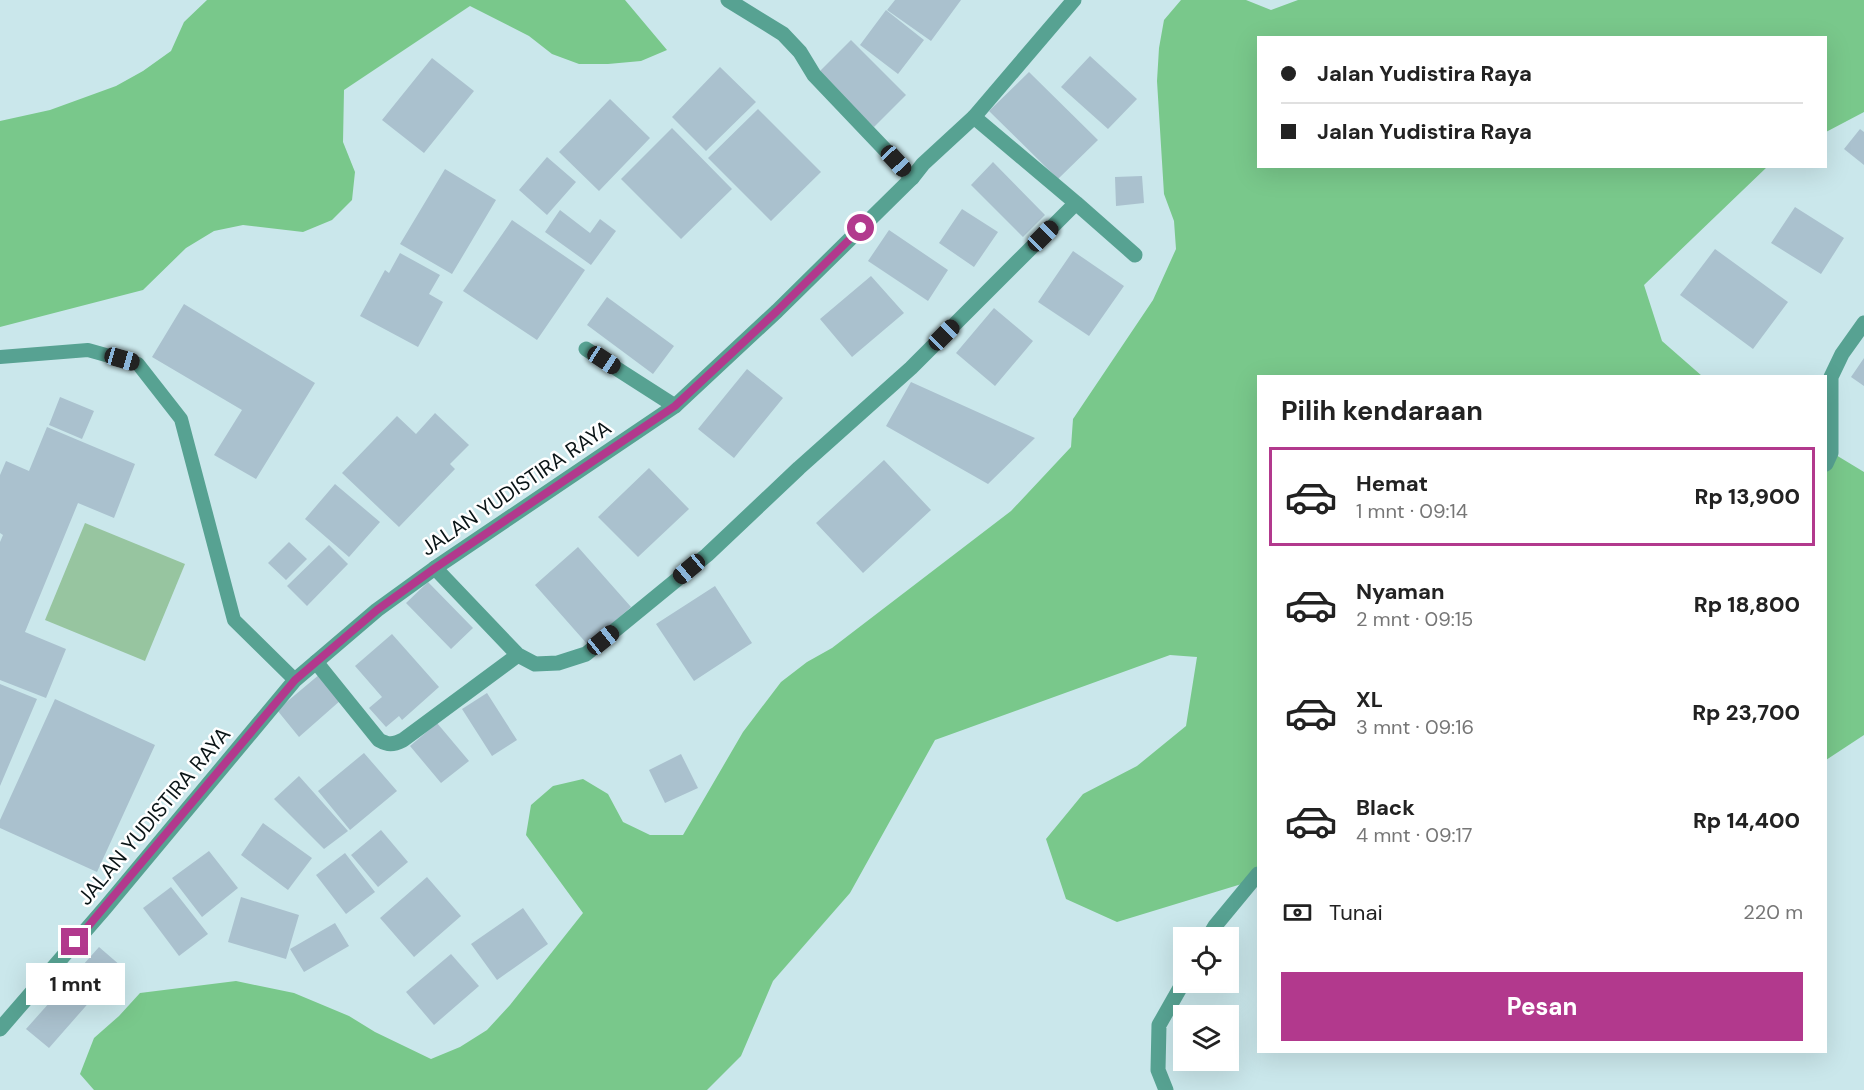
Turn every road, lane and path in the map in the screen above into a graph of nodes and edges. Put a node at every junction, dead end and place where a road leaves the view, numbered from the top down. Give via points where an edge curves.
1 (728, 0) edge
2 (1074, 0) edge
3 (974, 117) junction
4 (912, 178) junction
5 (1076, 203) junction
6 (1135, 255) dead end
7 (1864, 323) edge
8 (586, 349) dead end
9 (0, 357) edge
10 (675, 406) junction
11 (1827, 462) edge
12 (435, 568) junction
13 (518, 655) junction
14 (316, 662) junction
15 (295, 680) junction
16 (1257, 875) edge
17 (1214, 927) edge
18 (1177, 993) edge
19 (0, 1029) edge
20 (1166, 1090) edge

1 - 4 street via 783,34 814,75
2 - 3 street, JALAN YUDISTIRA RAYA
3 - 4 street, JALAN YUDISTIRA RAYA
3 - 5 street
4 - 10 street, JALAN YUDISTIRA RAYA
5 - 6 street
5 - 13 street via 911,368 707,555 586,654 558,663 535,664
7 - 11 street via 1831,377 1831,453
8 - 10 street
9 - 15 lane via 87,350 138,364 182,419 234,620
10 - 12 street, JALAN YUDISTIRA RAYA
12 - 13 street
12 - 14 street, JALAN YUDISTIRA RAYA
13 - 14 street via 394,745 379,740
14 - 15 street, JALAN YUDISTIRA RAYA
15 - 19 street, JALAN YUDISTIRA RAYA
16 - 17 street
18 - 20 street via 1159,1025 1158,1071

